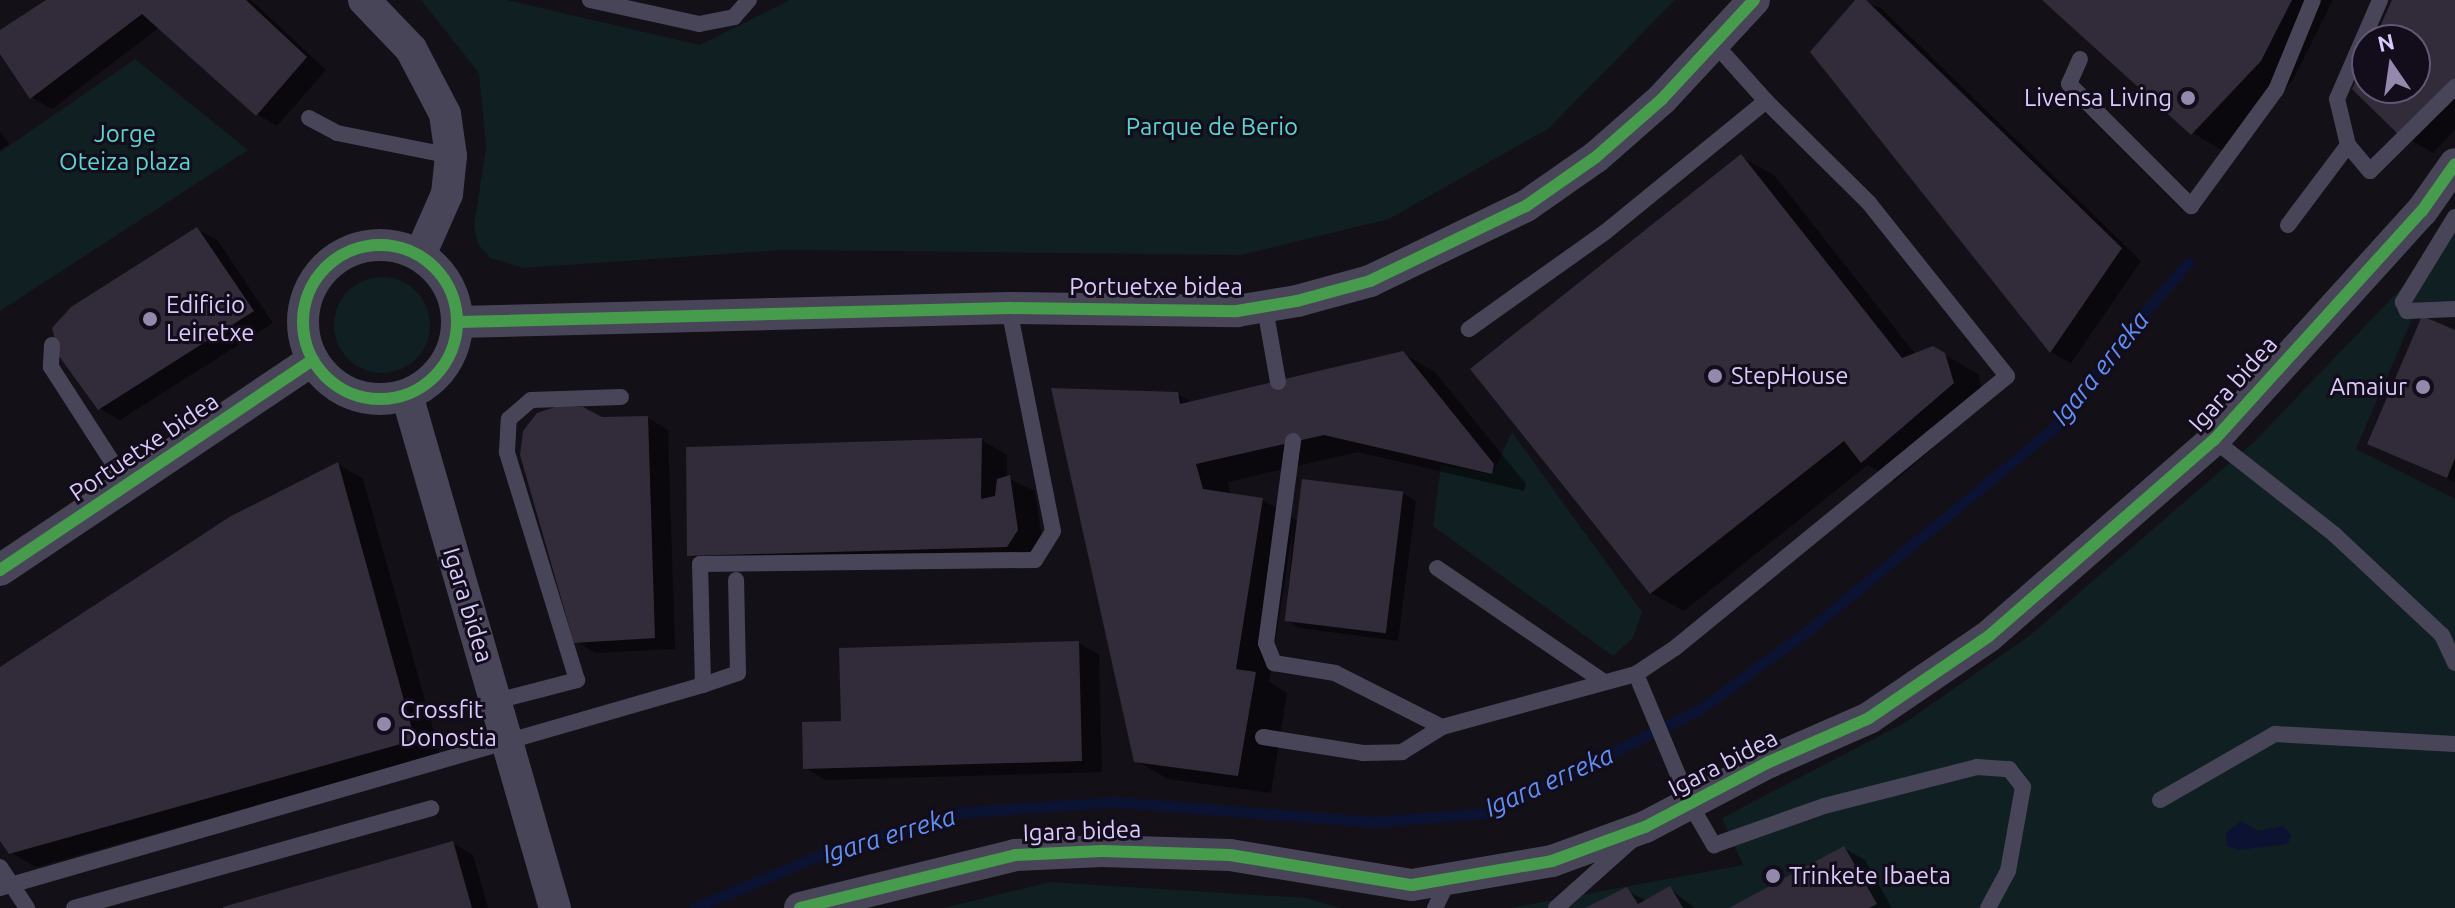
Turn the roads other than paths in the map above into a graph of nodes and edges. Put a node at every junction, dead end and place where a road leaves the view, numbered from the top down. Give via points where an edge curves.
1 (364, 0) edge
2 (590, 0) edge
3 (749, 0) edge
4 (1754, 0) edge
5 (2313, 0) edge
6 (2380, 0) edge
7 (1715, 44) junction
8 (2080, 59) dead end
9 (2455, 87) edge
10 (1766, 101) junction
11 (309, 118) dead end
12 (2348, 145) junction
13 (451, 156) junction
14 (2451, 179) edge
15 (2455, 217) edge
16 (2288, 225) dead end
17 (420, 255) junction
18 (1009, 308) junction
19 (1265, 308) junction
20 (2455, 309) edge
21 (458, 322) junction
22 (1469, 329) dead end
23 (52, 345) dead end
24 (313, 360) junction
25 (1278, 382) dead end
26 (407, 395) junction
27 (621, 397) dead end
28 (2214, 440) junction
29 (1293, 441) dead end
30 (127, 485) junction
31 (1437, 568) dead end
32 (0, 570) edge
33 (736, 580) dead end
34 (2455, 663) edge
35 (1636, 674) junction
36 (1604, 682) junction
37 (703, 685) junction
38 (496, 701) junction
39 (1442, 727) junction
40 (1263, 737) dead end
41 (509, 743) junction
42 (2455, 744) edge
43 (2160, 800) dead end
44 (1690, 804) junction
45 (431, 808) dead end
46 (1645, 827) junction
47 (0, 867) edge
48 (0, 888) edge
49 (1441, 894) edge
50 (27, 908) edge
51 (74, 908) edge
52 (555, 908) edge
53 (800, 908) edge
54 (1556, 908) edge
55 (1988, 908) edge

1 - 13 street via 429,75 445,114
2 - 3 lane via 699,24 734,17
4 - 7 street, Portuetxe bidea
5 - 8 lane via 2276,90 2191,206 2069,84
6 - 12 lane via 2337,99
7 - 10 lane
7 - 19 street, Portuetxe bidea via 1596,157 1526,206 1370,281
9 - 12 lane via 2370,171
10 - 22 lane via 1604,233
10 - 35 lane via 1869,203 2007,376 1675,648
11 - 13 lane via 337,133
12 - 16 lane
13 - 17 street via 447,194
14 - 28 street, Igara bidea
15 - 20 lane via 2403,302 2407,311
17 - 21 street via 447,285
17 - 24 street via 397,246 371,245 326,266 303,311 304,336
18 - 19 street, Portuetxe bidea
18 - 21 street, Portuetxe bidea
18 - 37 lane via 1053,531 1035,560 700,564
19 - 25 lane
21 - 26 street via 444,367
23 - 30 lane via 51,367
24 - 26 street via 326,377 363,398
24 - 30 street, Portuetxe bidea
26 - 38 street, Igara bidea
27 - 38 lane via 531,400 509,419 507,452 577,680
28 - 34 lane via 2335,535 2442,635
28 - 44 street, Igara bidea via 1989,636 1869,718
29 - 39 lane via 1266,643 1274,663 1335,673
30 - 32 street, Portuetxe bidea
31 - 36 lane
33 - 37 lane via 738,673
35 - 36 lane
35 - 44 lane
36 - 39 lane
37 - 41 lane
38 - 41 street, Igara bidea
39 - 40 lane via 1402,752 1363,753
41 - 48 lane
41 - 52 street, Igara bidea
42 - 43 lane via 2275,734
44 - 46 street, Igara bidea
44 - 55 lane via 1714,845 1840,802 1977,767 2009,769 2023,787 2008,871
45 - 51 lane
46 - 49 street, Igara bidea
46 - 54 lane
47 - 50 lane, bridge
49 - 53 street, Igara bidea via 1230,855 1087,851 1015,855

